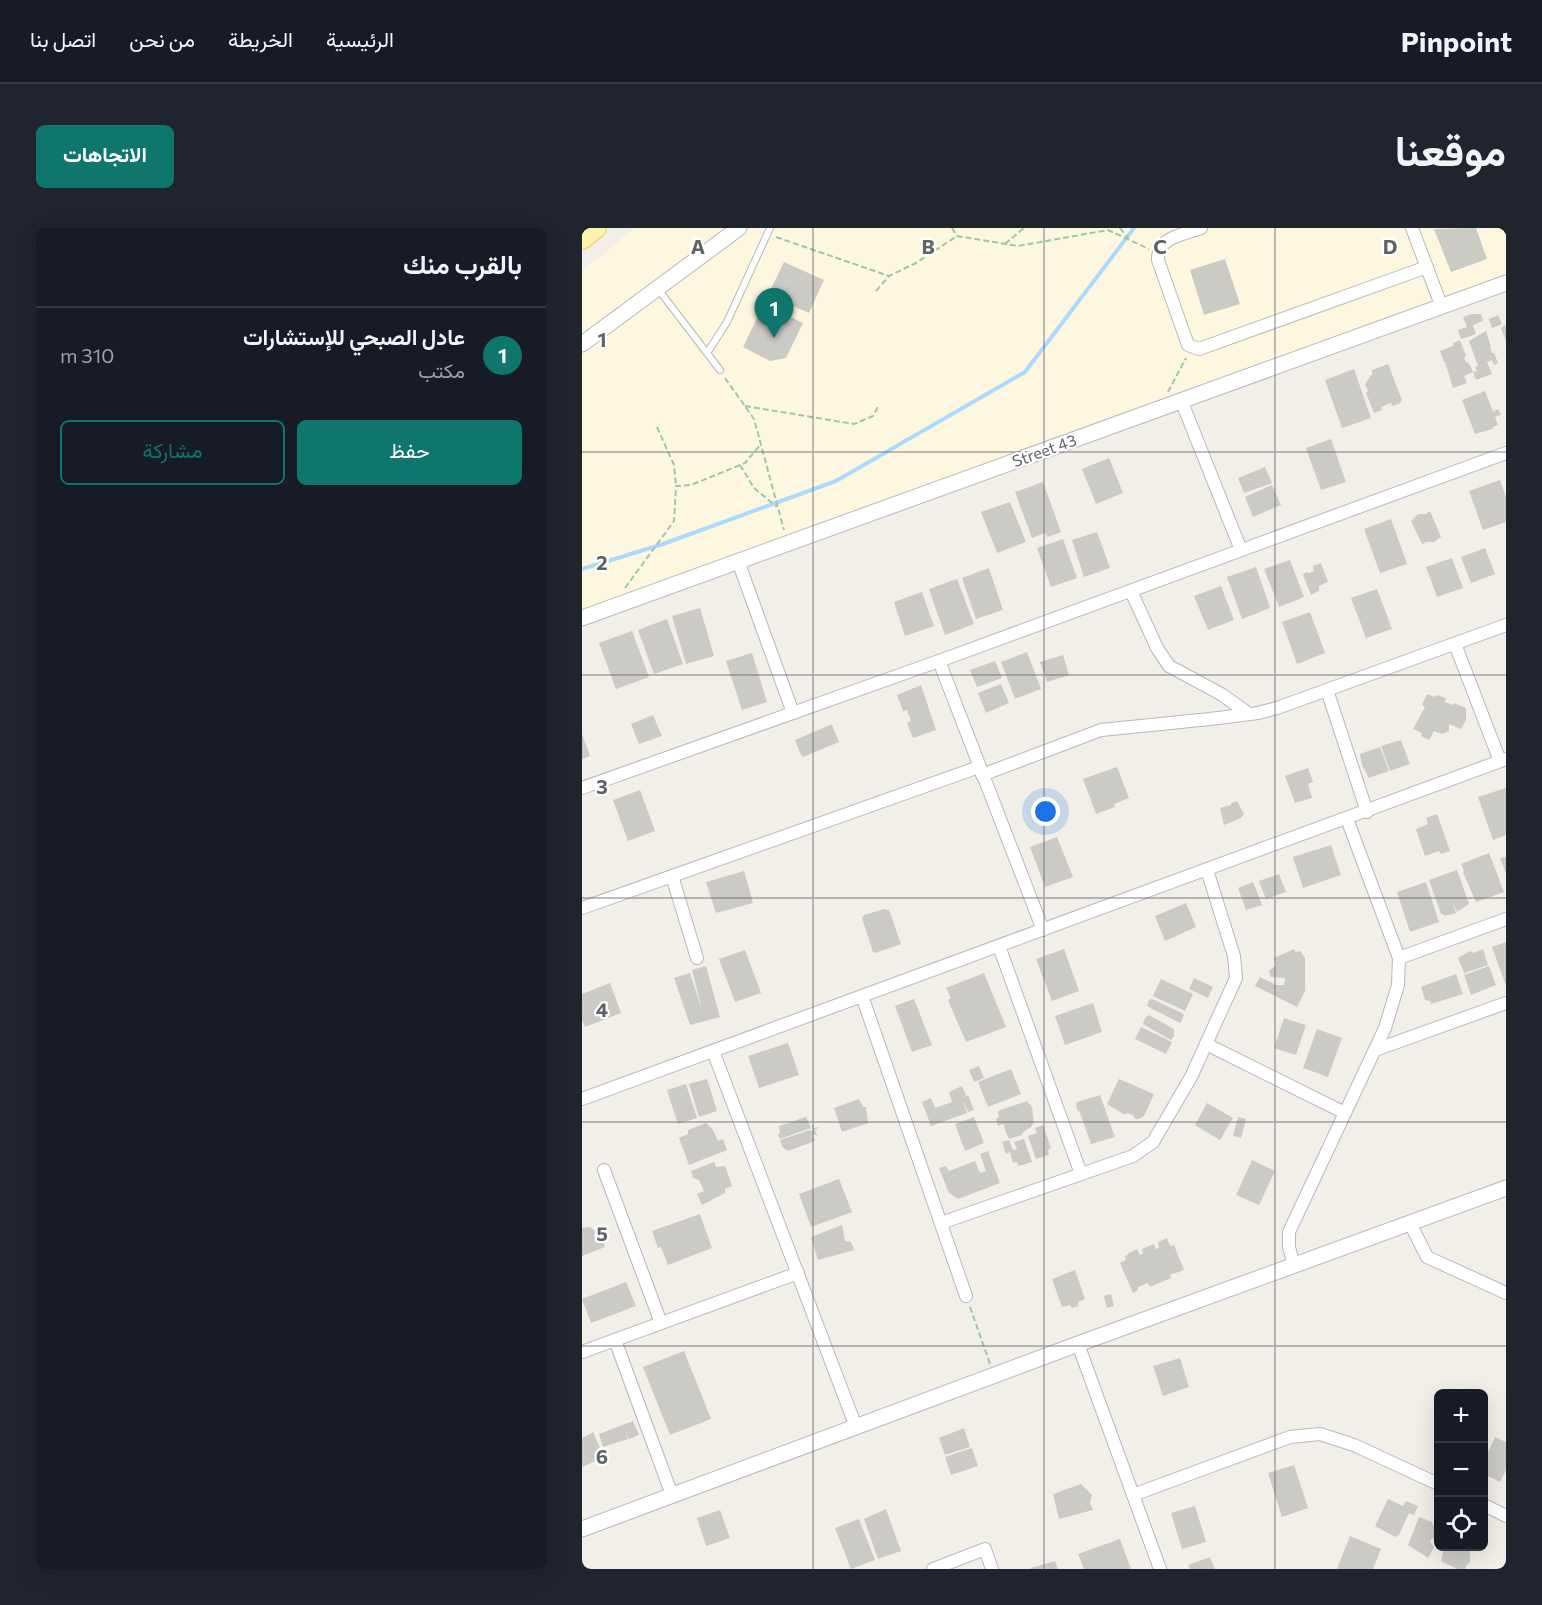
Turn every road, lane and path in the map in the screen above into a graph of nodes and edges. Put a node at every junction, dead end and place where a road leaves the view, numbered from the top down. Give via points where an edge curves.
1 (596, 228) edge
2 (739, 228) edge
3 (952, 228) edge
4 (1024, 228) edge
5 (1120, 228) edge
6 (1201, 228) edge
7 (1412, 228) edge
8 (769, 231) edge
9 (957, 236) junction
10 (582, 239) edge
11 (1130, 240) junction
12 (1005, 243) junction
13 (1158, 253) junction
14 (1427, 267) junction
15 (889, 276) junction
16 (1506, 283) edge
17 (657, 288) junction
18 (876, 291) dead end
19 (1441, 305) junction
20 (582, 344) edge
21 (1192, 348) junction
22 (707, 353) junction
23 (720, 370) joint
24 (1181, 400) junction
25 (879, 405) dead end
26 (745, 406) junction
27 (1159, 408) junction
28 (657, 427) dead end
29 (761, 444) junction
30 (1506, 453) edge
31 (740, 465) junction
32 (676, 486) junction
33 (778, 508) junction
34 (787, 543) junction
35 (1241, 550) junction
36 (738, 561) junction
37 (1131, 591) junction
38 (613, 607) junction
39 (582, 618) edge
40 (1506, 626) edge
41 (1455, 644) junction
42 (939, 661) junction
43 (1327, 690) junction
44 (793, 713) junction
45 (1249, 714) junction
46 (1503, 760) edge
47 (981, 771) junction
48 (582, 788) edge
49 (1367, 812) junction
50 (1347, 819) junction
51 (1207, 870) junction
52 (672, 876) junction
53 (582, 908) edge
54 (1506, 919) edge
55 (1042, 930) junction
56 (999, 946) junction
57 (1399, 957) junction
58 (697, 958) dead end
59 (862, 996) junction
60 (1506, 1003) edge
61 (1206, 1044) junction
62 (1375, 1050) junction
63 (713, 1051) junction
64 (583, 1096) edge
65 (1345, 1113) junction
66 (604, 1170) dead end
67 (1081, 1174) junction
68 (1506, 1188) edge
69 (941, 1223) junction
70 (1410, 1223) junction
71 (1294, 1265) junction
72 (798, 1273) junction
73 (1506, 1293) edge
74 (966, 1296) joint
75 (661, 1323) junction
76 (615, 1340) junction
77 (1078, 1344) junction
78 (582, 1352) edge
79 (994, 1376) junction
80 (856, 1427) junction
81 (1434, 1482) edge
82 (672, 1495) junction
83 (1133, 1495) junction
84 (1488, 1508) edge
85 (1506, 1516) edge
86 (582, 1528) edge
87 (933, 1569) edge
88 (992, 1569) edge
89 (1160, 1569) edge

1 - 10 main road
2 - 17 street
3 - 9 path
4 - 12 path
5 - 11 path
6 - 13 street via 1166,241
7 - 14 street
8 - 15 path
8 - 22 lane via 727,322
9 - 12 path
9 - 15 path
11 - 12 path via 1108,230 1018,246
11 - 13 path
13 - 21 street
14 - 19 street
14 - 21 street via 1199,349
15 - 18 path
16 - 19 street, Street 43
17 - 20 street
17 - 22 lane
19 - 24 street, Street 43
21 - 27 path
22 - 23 lane
23 - 26 path
24 - 27 street, Street 43
24 - 35 street
25 - 26 path via 873,416 854,424
26 - 29 path via 754,419
27 - 34 street, Street 43
28 - 32 path via 674,465
29 - 31 path
29 - 33 path
30 - 35 street
31 - 32 path
31 - 33 path via 754,488
32 - 38 path via 674,521
33 - 34 path
34 - 36 street, Street 43
35 - 37 street
36 - 38 street, Street 43
36 - 44 street
37 - 42 street
37 - 45 street via 1169,666
38 - 39 street, Street 43
40 - 41 street
41 - 43 street
41 - 46 street
42 - 44 street
42 - 47 street
43 - 45 street
43 - 49 street
44 - 48 street
45 - 47 street via 1101,729
46 - 49 street
47 - 52 street
47 - 55 street
49 - 50 street
50 - 51 street
50 - 57 street
51 - 55 street
51 - 61 street via 1234,956 1236,978
52 - 53 street
52 - 58 street
54 - 57 street
55 - 56 street
56 - 59 street
56 - 67 street
57 - 62 street via 1398,985
59 - 63 street
59 - 69 street
60 - 62 street
61 - 65 street
61 - 67 street via 1153,1142 1133,1156
62 - 65 street
63 - 64 street
63 - 72 street
65 - 71 street via 1289,1232
66 - 75 street
67 - 69 street
68 - 70 street
69 - 74 street
70 - 71 street
70 - 73 street via 1427,1257
71 - 77 street
72 - 75 street
72 - 80 street
74 - 79 path
75 - 76 street
76 - 78 street
76 - 82 street
77 - 79 street
77 - 83 street
79 - 80 street
80 - 82 street
81 - 83 street via 1320,1434 1290,1437
82 - 86 street
83 - 89 street
84 - 85 street
87 - 88 street via 985,1549

